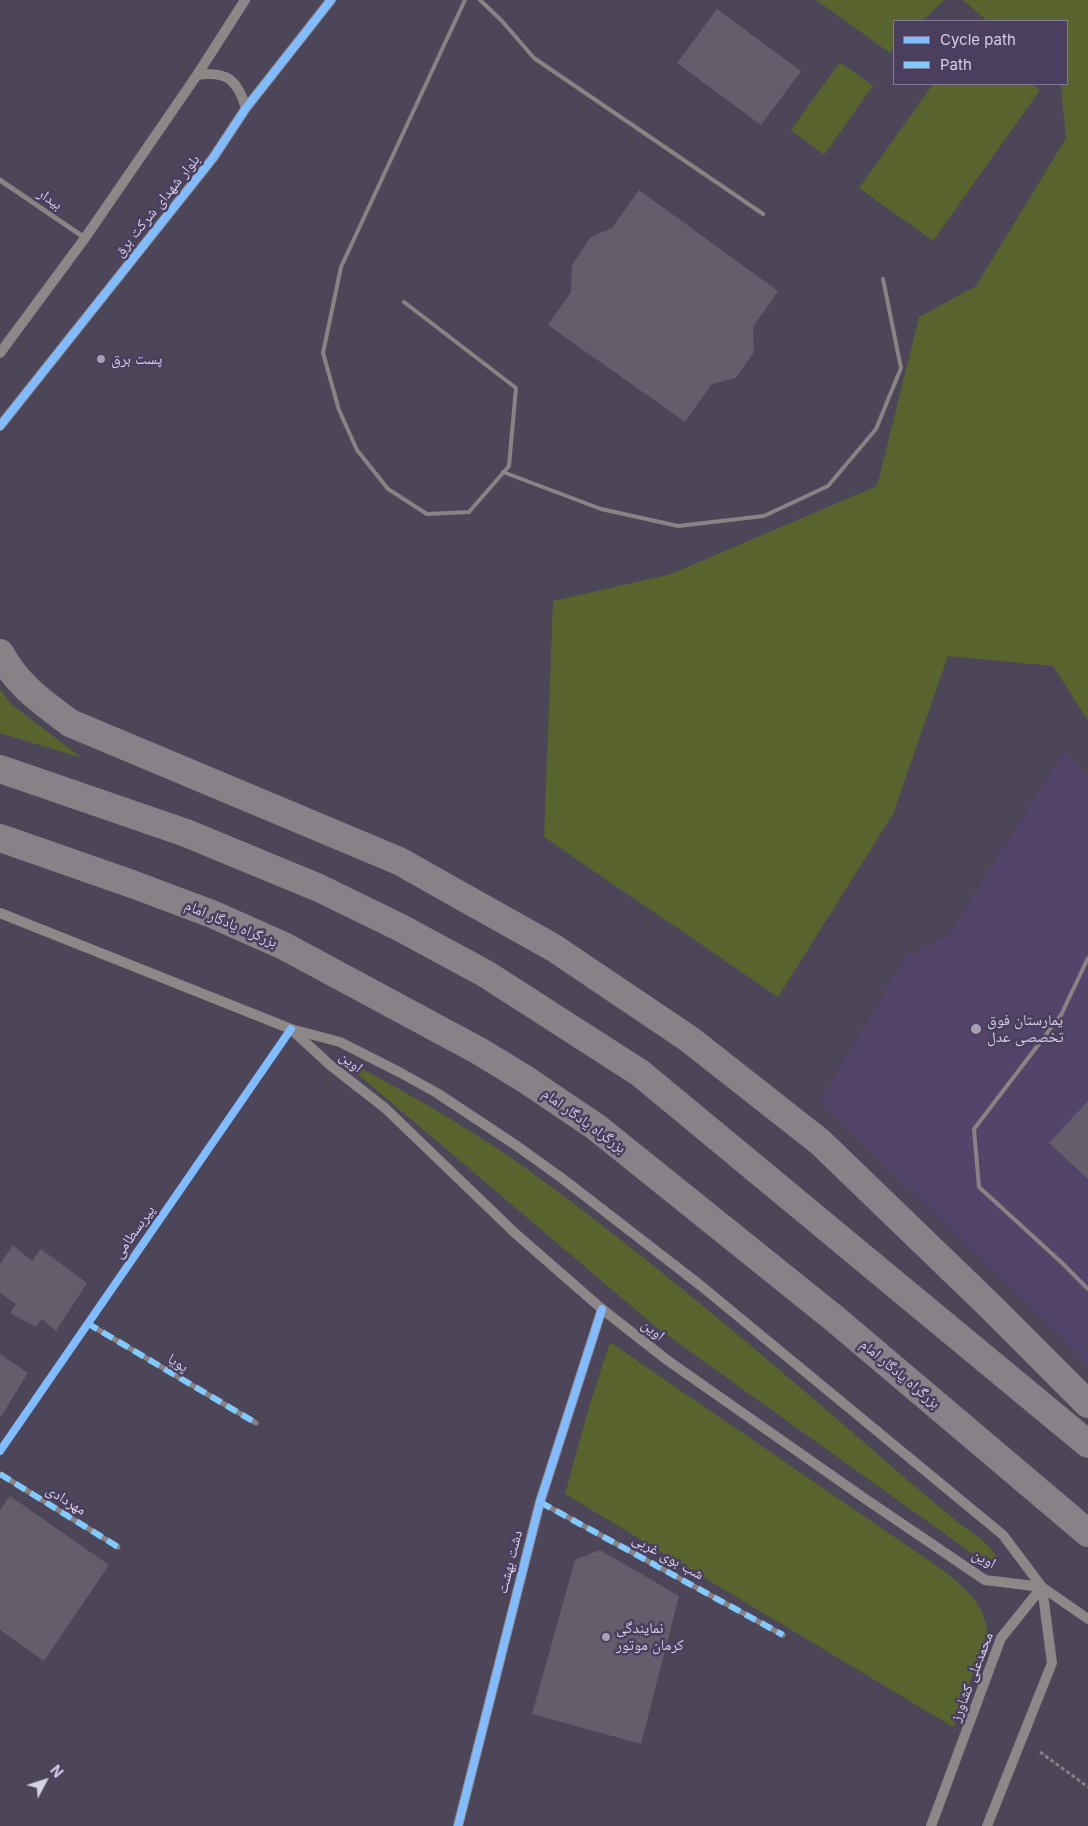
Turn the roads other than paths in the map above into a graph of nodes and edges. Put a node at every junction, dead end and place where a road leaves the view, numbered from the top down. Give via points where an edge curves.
1 (244, 0) edge
2 (331, 0) edge
3 (465, 0) edge
4 (480, 0) edge
5 (196, 75) junction
6 (246, 108) junction
7 (0, 180) edge
8 (763, 214) dead end
9 (86, 238) junction
10 (882, 279) dead end
11 (404, 302) dead end
12 (0, 353) edge
13 (0, 426) edge
14 (503, 472) junction
15 (0, 653) edge
16 (0, 770) edge
17 (0, 838) edge
18 (0, 913) edge
19 (1088, 958) edge
20 (290, 1029) junction
21 (1088, 1289) edge
22 (602, 1309) junction
23 (87, 1323) junction
24 (1088, 1404) edge
25 (256, 1423) dead end
26 (1088, 1444) edge
27 (0, 1450) edge
28 (0, 1474) edge
29 (540, 1502) junction
30 (1088, 1533) edge
31 (118, 1547) dead end
32 (1042, 1588) junction
33 (1088, 1620) edge
34 (783, 1635) dead end
35 (458, 1826) edge
36 (931, 1826) edge
37 (987, 1826) edge

1 - 5 main road
2 - 6 main road, بلوار شهدای شرکت برق
3 - 14 lane via 341,267 323,353 339,410 357,450 388,489 427,514 469,512
4 - 8 lane via 534,58
5 - 6 main road via 215,73 229,79 241,91
5 - 9 main road
6 - 13 main road, بلوار شهدای شرکت برق via 213,158
7 - 9 street, بیدار
9 - 12 main road
10 - 14 lane via 902,368 876,429 828,486 764,516 678,526 601,509
11 - 14 lane via 516,388 509,466
15 - 24 highway via 35,698 70,722 399,861 554,948 689,1039 820,1142
16 - 26 highway via 186,833 319,888 486,974 640,1073
17 - 30 highway, بزرگراه یادگار امام via 150,890 284,946 525,1079 596,1127 820,1306
18 - 20 main road, اوین
19 - 21 lane via 1061,1016 974,1129 979,1187
20 - 22 main road, اوین via 385,1108 516,1234
20 - 23 street, پیربسطامی
20 - 32 main road, اوین via 340,1042 401,1073 471,1115 563,1179 700,1285 1004,1535
22 - 29 main road, دشت بهشت
22 - 32 main road, اوین via 675,1365 985,1580
23 - 25 street, پویا
23 - 27 street, پیربسطامی
28 - 31 street, مهردادی
29 - 34 street, شب بوی غربی
29 - 35 main road, دشت بهشت
32 - 33 main road, اوین
32 - 36 main road, محمدعلی کشاورز via 1001,1638
32 - 37 main road via 1052,1663

